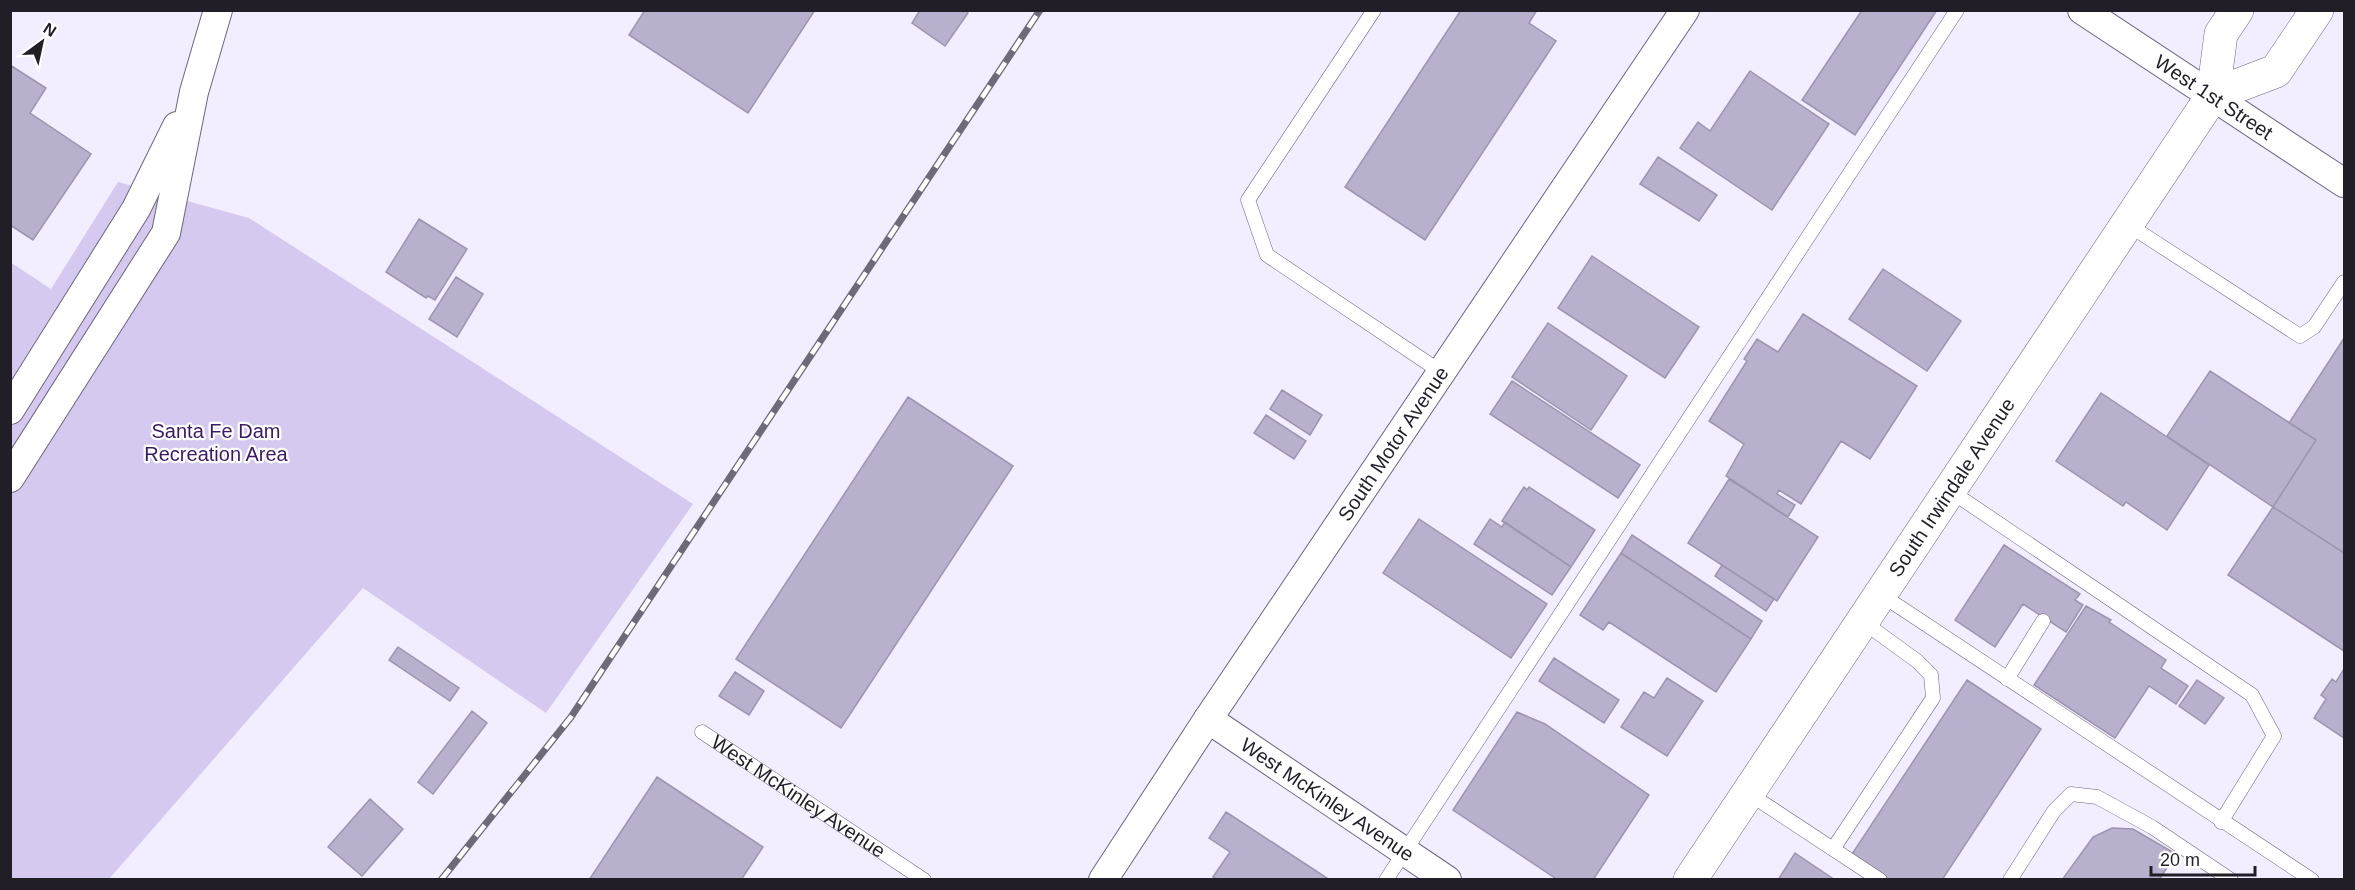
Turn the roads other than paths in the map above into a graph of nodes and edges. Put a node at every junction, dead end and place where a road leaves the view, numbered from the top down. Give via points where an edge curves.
1 (218, 10) edge
2 (1374, 10) edge
3 (1685, 10) edge
4 (1957, 10) edge
5 (2082, 10) edge
6 (2237, 10) edge
7 (2317, 10) edge
8 (194, 92) junction
9 (2213, 95) junction
10 (2344, 183) edge
11 (2127, 224) junction
12 (2344, 282) edge
13 (1441, 372) junction
14 (10, 410) edge
15 (10, 478) edge
16 (1949, 490) junction
17 (1880, 594) junction
18 (1862, 621) junction
19 (2043, 621) dead end
20 (2007, 679) junction
21 (1208, 719) junction
22 (702, 732) dead end
23 (1748, 793) junction
24 (2221, 822) junction
25 (1833, 849) junction
26 (1405, 851) junction
27 (2227, 878) edge
28 (924, 879) edge
29 (1103, 879) edge
30 (1386, 879) edge
31 (1448, 879) edge
32 (1690, 879) edge
33 (1880, 879) edge
34 (2010, 879) edge
35 (2312, 879) edge

1 - 8 street
2 - 13 lane via 1248,200 1267,255
3 - 13 street, South Motor Avenue
4 - 26 lane
5 - 9 street, West 1st Street
6 - 9 main road via 2221,34
7 - 9 main road via 2276,71
8 - 14 street via 136,209
8 - 15 street via 166,233
9 - 10 street, West 1st Street
9 - 11 main road, South Irwindale Avenue
11 - 12 lane via 2300,336 2314,327
11 - 16 main road, South Irwindale Avenue
13 - 21 street, South Motor Avenue
16 - 17 main road, South Irwindale Avenue
16 - 24 lane via 2252,696 2274,736
17 - 18 main road, South Irwindale Avenue
17 - 20 lane
18 - 23 main road, South Irwindale Avenue
18 - 25 lane via 1931,675 1932,698
19 - 20 lane
20 - 24 lane
21 - 26 street, West McKinley Avenue
21 - 29 street, South Motor Avenue
22 - 28 lane, West McKinley Avenue
23 - 25 lane
23 - 32 main road, South Irwindale Avenue
24 - 35 lane
25 - 33 lane
26 - 30 lane
26 - 31 street, West McKinley Avenue
27 - 34 lane via 2152,827 2097,797 2071,794 2054,811

